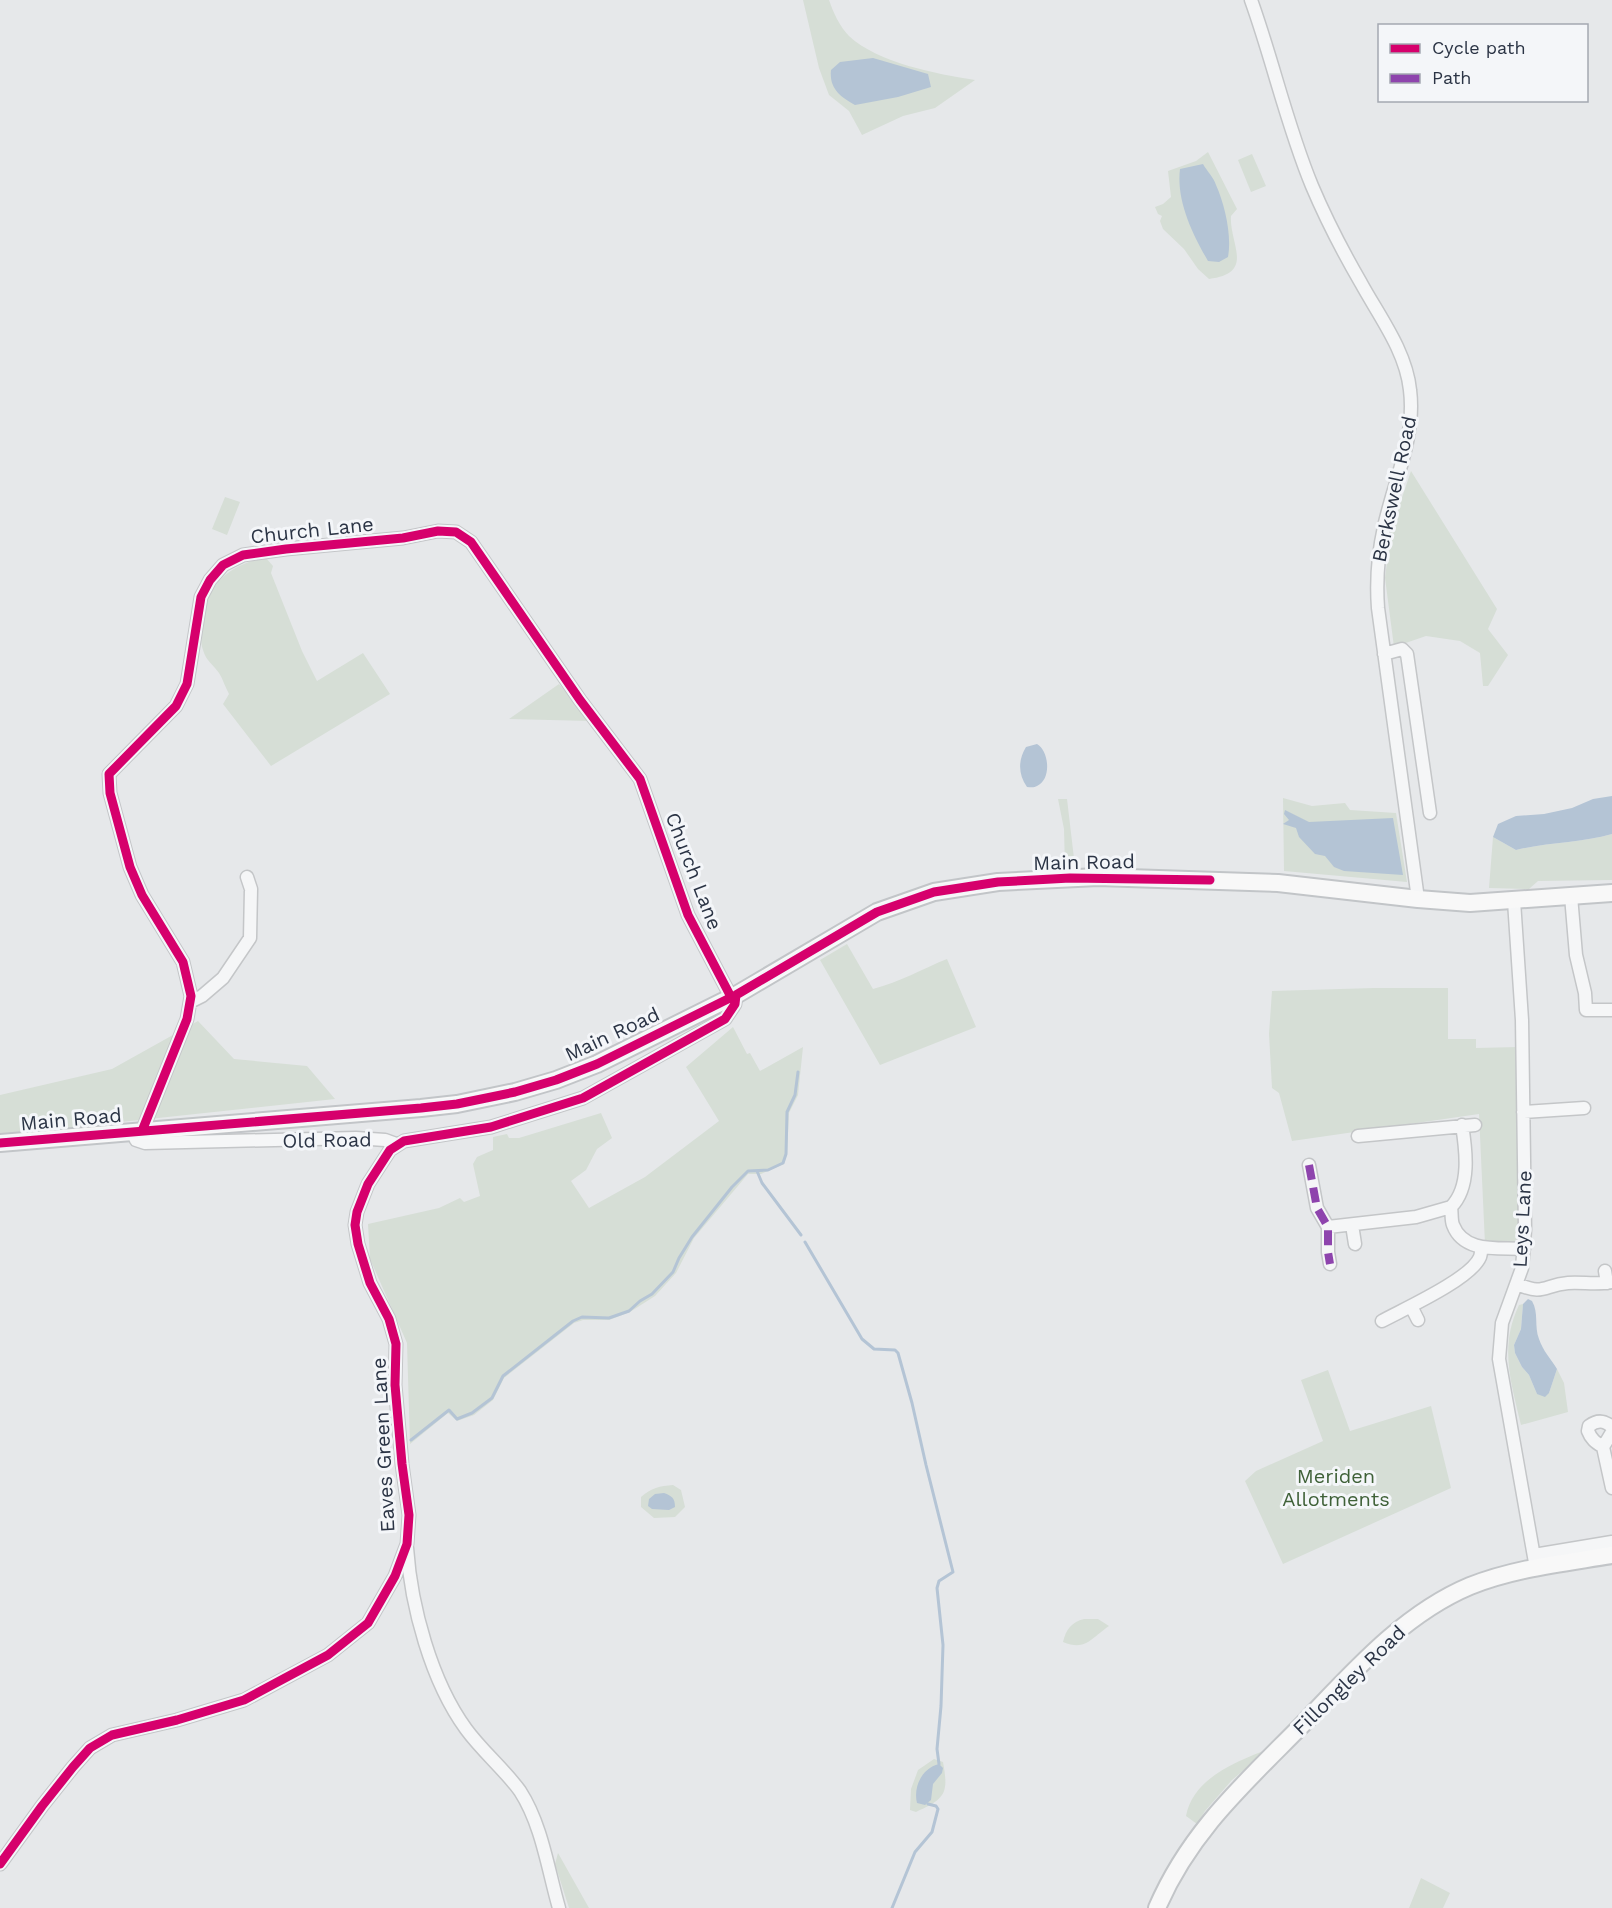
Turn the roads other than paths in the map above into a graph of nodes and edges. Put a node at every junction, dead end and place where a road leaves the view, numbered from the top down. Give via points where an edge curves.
1 (1251, 0) edge
2 (1384, 654) junction
3 (1430, 813) dead end
4 (247, 877) dead end
5 (1612, 892) edge
6 (1571, 896) junction
7 (1418, 899) junction
8 (1514, 901) junction
9 (734, 996) junction
10 (190, 1002) junction
11 (1612, 1010) edge
12 (1584, 1108) dead end
13 (1523, 1112) junction
14 (137, 1131) junction
15 (1358, 1136) dead end
16 (0, 1143) edge
17 (396, 1144) junction
18 (1309, 1165) dead end
19 (1451, 1207) junction
20 (1352, 1225) junction
21 (1328, 1227) junction
22 (1355, 1244) dead end
23 (1482, 1248) junction
24 (1524, 1249) junction
25 (1330, 1264) dead end
26 (1608, 1279) edge
27 (1517, 1284) junction
28 (1411, 1306) junction
29 (1418, 1320) dead end
30 (1382, 1321) dead end
31 (1612, 1427) edge
32 (1612, 1432) edge
33 (1604, 1447) junction
34 (1612, 1488) edge
35 (1612, 1542) edge
36 (406, 1544) junction
37 (1612, 1555) edge
38 (1535, 1562) junction
39 (395, 1576) junction
40 (409, 1582) junction
41 (0, 1864) edge
42 (559, 1908) edge
43 (1157, 1908) edge

1 - 2 street, Berkswell Road via 1312,187 1396,347 1410,388 1410,433 1384,527 1377,571
2 - 3 street via 1402,649 1407,654
2 - 7 street, Berkswell Road
4 - 10 street via 251,889 250,938 223,978
5 - 6 main road, Main Road
6 - 8 main road, Main Road
6 - 11 street via 1586,1010
7 - 8 main road, Main Road
7 - 9 main road, Main Road via 1241,881 1070,878 968,886 934,892 877,912
8 - 13 street, Leys Lane
9 - 10 street, Church Lane via 688,915 640,779 471,542 456,532 445,531 243,555 223,566 201,597 193,658 187,684 176,706 109,774 110,793 130,867 142,895 183,962 192,996
9 - 14 main road, Main Road via 597,1064 515,1092 421,1108
9 - 17 street, Old Road via 735,1004 725,1019 583,1098 491,1127
10 - 14 street, Church Lane via 187,1019
12 - 13 street
13 - 24 street, Leys Lane
14 - 16 main road, Main Road
14 - 17 street, Old Road via 136,1140 144,1143 356,1138
15 - 19 street via 1469,1125 1463,1185
17 - 36 street, Eaves Green Lane via 368,1184 355,1225 370,1283 389,1319 396,1344 395,1385 409,1515
18 - 21 street via 1317,1208
19 - 20 street
19 - 23 street via 1452,1225 1458,1234 1469,1244
20 - 21 street
20 - 22 street
21 - 25 street
23 - 24 street
23 - 28 street via 1480,1257 1464,1274
24 - 27 street, Leys Lane
26 - 27 street via 1538,1291
27 - 38 street, Leys Lane via 1502,1323 1499,1359
28 - 29 street
28 - 30 street
31 - 33 street via 1600,1421 1589,1426 1590,1437
32 - 33 street
33 - 34 street
35 - 38 street, Fillongley Road
36 - 39 street, Eaves Green Lane
36 - 40 street
37 - 38 main road, Fillongley Road
38 - 43 main road, Fillongley Road via 1443,1600 1417,1616 1370,1656 1214,1816 1177,1866
39 - 40 street
39 - 41 street, Eaves Green Lane via 368,1623 328,1655 244,1700 112,1735 90,1748
40 - 42 street via 423,1637 446,1695 465,1729 520,1792 538,1829

